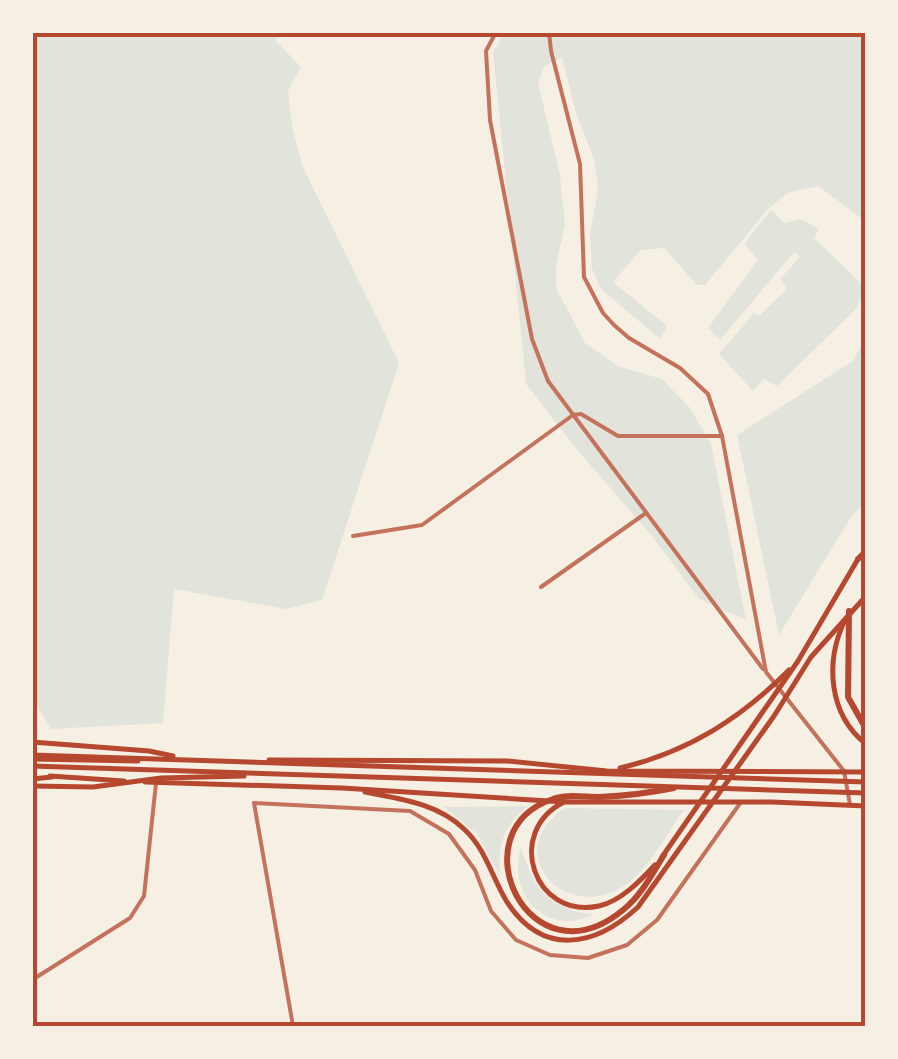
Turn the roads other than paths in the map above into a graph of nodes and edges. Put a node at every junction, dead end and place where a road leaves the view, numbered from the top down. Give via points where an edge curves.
1 (496, 32) edge
2 (549, 32) edge
3 (573, 414) junction
4 (722, 436) junction
5 (646, 512) junction
6 (353, 536) dead end
7 (866, 551) edge
8 (858, 559) joint
9 (541, 587) dead end
10 (866, 596) edge
11 (849, 611) junction
12 (798, 661) junction
13 (766, 672) junction
14 (866, 729) edge
15 (32, 742) edge
16 (866, 744) edge
17 (186, 759) junction
18 (32, 760) edge
19 (607, 771) junction
20 (844, 771) junction
21 (866, 772) edge
22 (252, 774) junction
23 (32, 780) edge
24 (866, 782) edge
25 (156, 783) junction
26 (342, 788) junction
27 (674, 788) junction
28 (866, 793) edge
29 (565, 802) junction
30 (741, 802) junction
31 (850, 806) junction
32 (866, 806) edge
33 (664, 855) junction
34 (32, 980) edge
35 (292, 1026) edge

1 - 3 street via 486,50 490,120 532,339 548,380
2 - 4 street via 580,164 581,251 592,296 628,338 705,391
3 - 4 street via 618,436
3 - 5 street
3 - 6 street via 422,525
4 - 13 street
5 - 9 street
5 - 13 street
7 - 8 highway
8 - 12 main road
10 - 11 main road
11 - 14 highway via 848,697
11 - 16 main road via 835,640 835,700
11 - 26 main road via 638,907 603,933 574,942 545,934 520,920 479,846 449,816
12 - 19 main road via 763,696 701,740
12 - 33 main road
13 - 20 street
15 - 17 main road
17 - 18 main road
17 - 24 main road
18 - 19 main road via 507,761
18 - 22 main road
19 - 20 main road
20 - 21 main road
20 - 31 street
22 - 23 main road via 93,787
22 - 27 main road
23 - 25 main road
25 - 26 main road
25 - 34 street via 144,896 130,918
26 - 29 main road
27 - 28 main road
27 - 33 highway via 554,798 528,813 510,842 506,867 534,918 576,931 624,910
29 - 30 main road
29 - 33 main road via 540,820 530,861 544,887 567,904 615,900
30 - 31 main road
30 - 35 street via 657,920 627,946 588,958 550,956 516,940 491,911 449,834 410,811 254,804
31 - 32 main road

